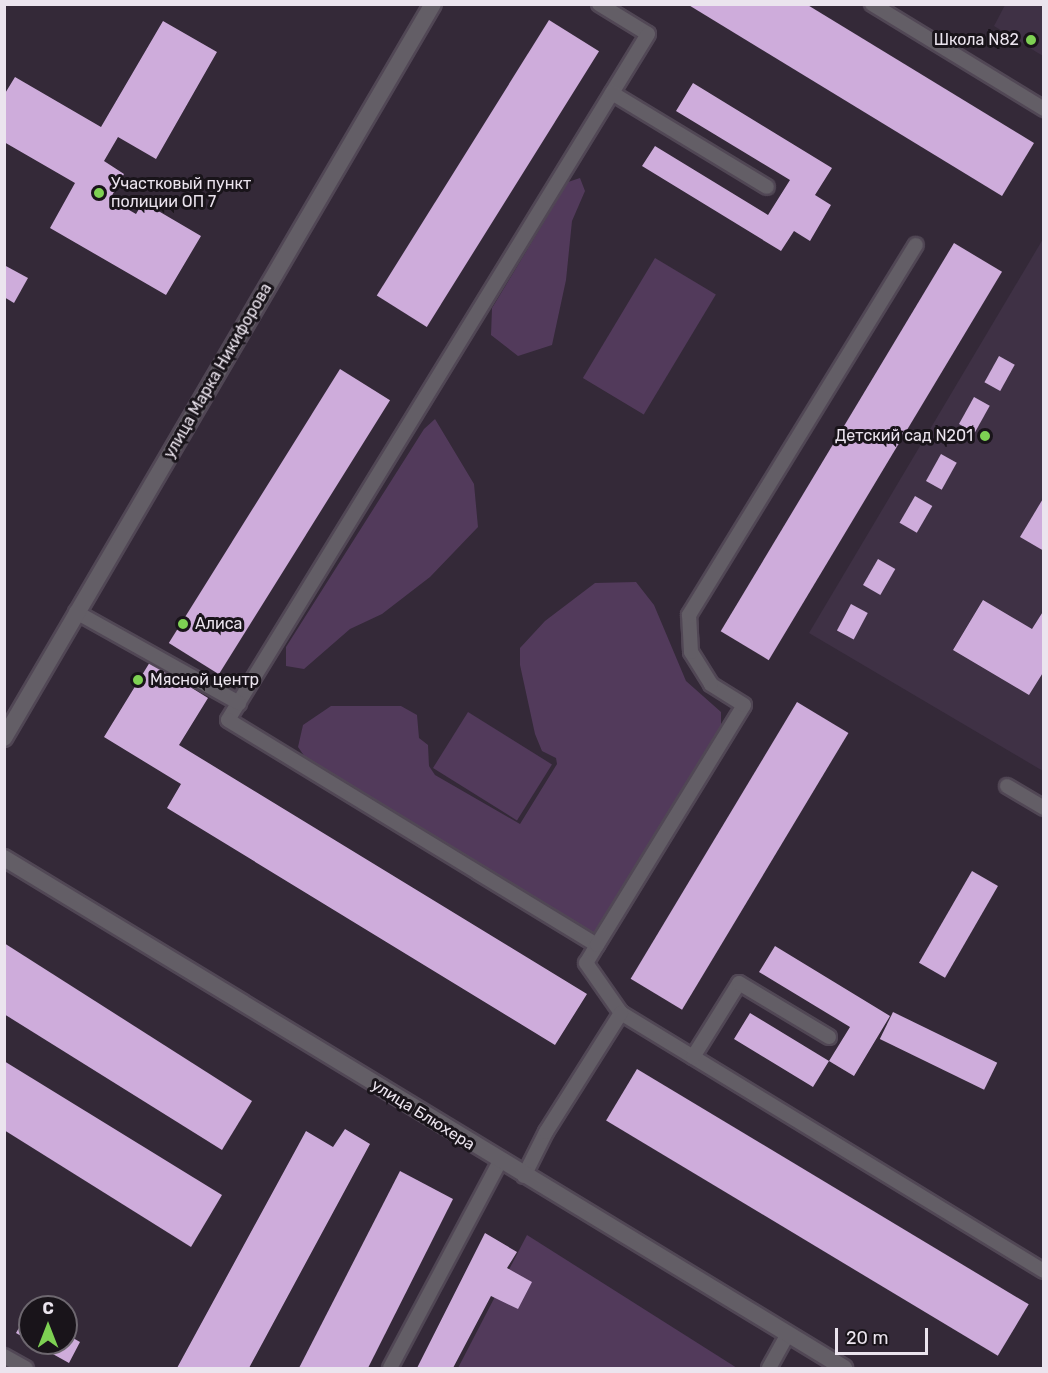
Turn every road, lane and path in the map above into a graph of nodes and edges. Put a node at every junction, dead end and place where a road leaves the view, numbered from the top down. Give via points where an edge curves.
1 (433, 4) edge
2 (599, 4) edge
3 (872, 4) edge
4 (612, 93) junction
5 (1044, 109) edge
6 (767, 187) dead end
7 (916, 245) dead end
8 (76, 612) junction
9 (238, 702) junction
10 (4, 738) edge
11 (1007, 786) dead end
12 (1044, 808) edge
13 (4, 858) edge
14 (597, 945) junction
15 (621, 1013) junction
16 (829, 1038) dead end
17 (693, 1057) junction
18 (500, 1161) junction
19 (524, 1176) junction
20 (1044, 1271) edge
21 (787, 1336) junction
22 (4, 1356) edge
23 (26, 1368) edge
24 (390, 1368) edge
25 (769, 1368) edge
26 (844, 1368) edge

1 - 8 street, улица Марка Никифорова
2 - 4 lane via 648,34
3 - 5 lane
4 - 6 lane
4 - 9 lane
7 - 14 lane via 689,615 691,652 711,684 744,705
8 - 9 lane
8 - 10 street, улица Марка Никифорова
9 - 14 lane via 228,720
11 - 12 lane
13 - 18 street, улица Блюхера
14 - 15 lane via 586,963
15 - 17 lane
15 - 19 lane via 546,1132
16 - 17 lane via 739,982
17 - 20 lane
18 - 19 street, улица Блюхера
18 - 24 lane
19 - 21 street, улица Блюхера
21 - 25 lane
21 - 26 street, улица Блюхера
22 - 23 lane

